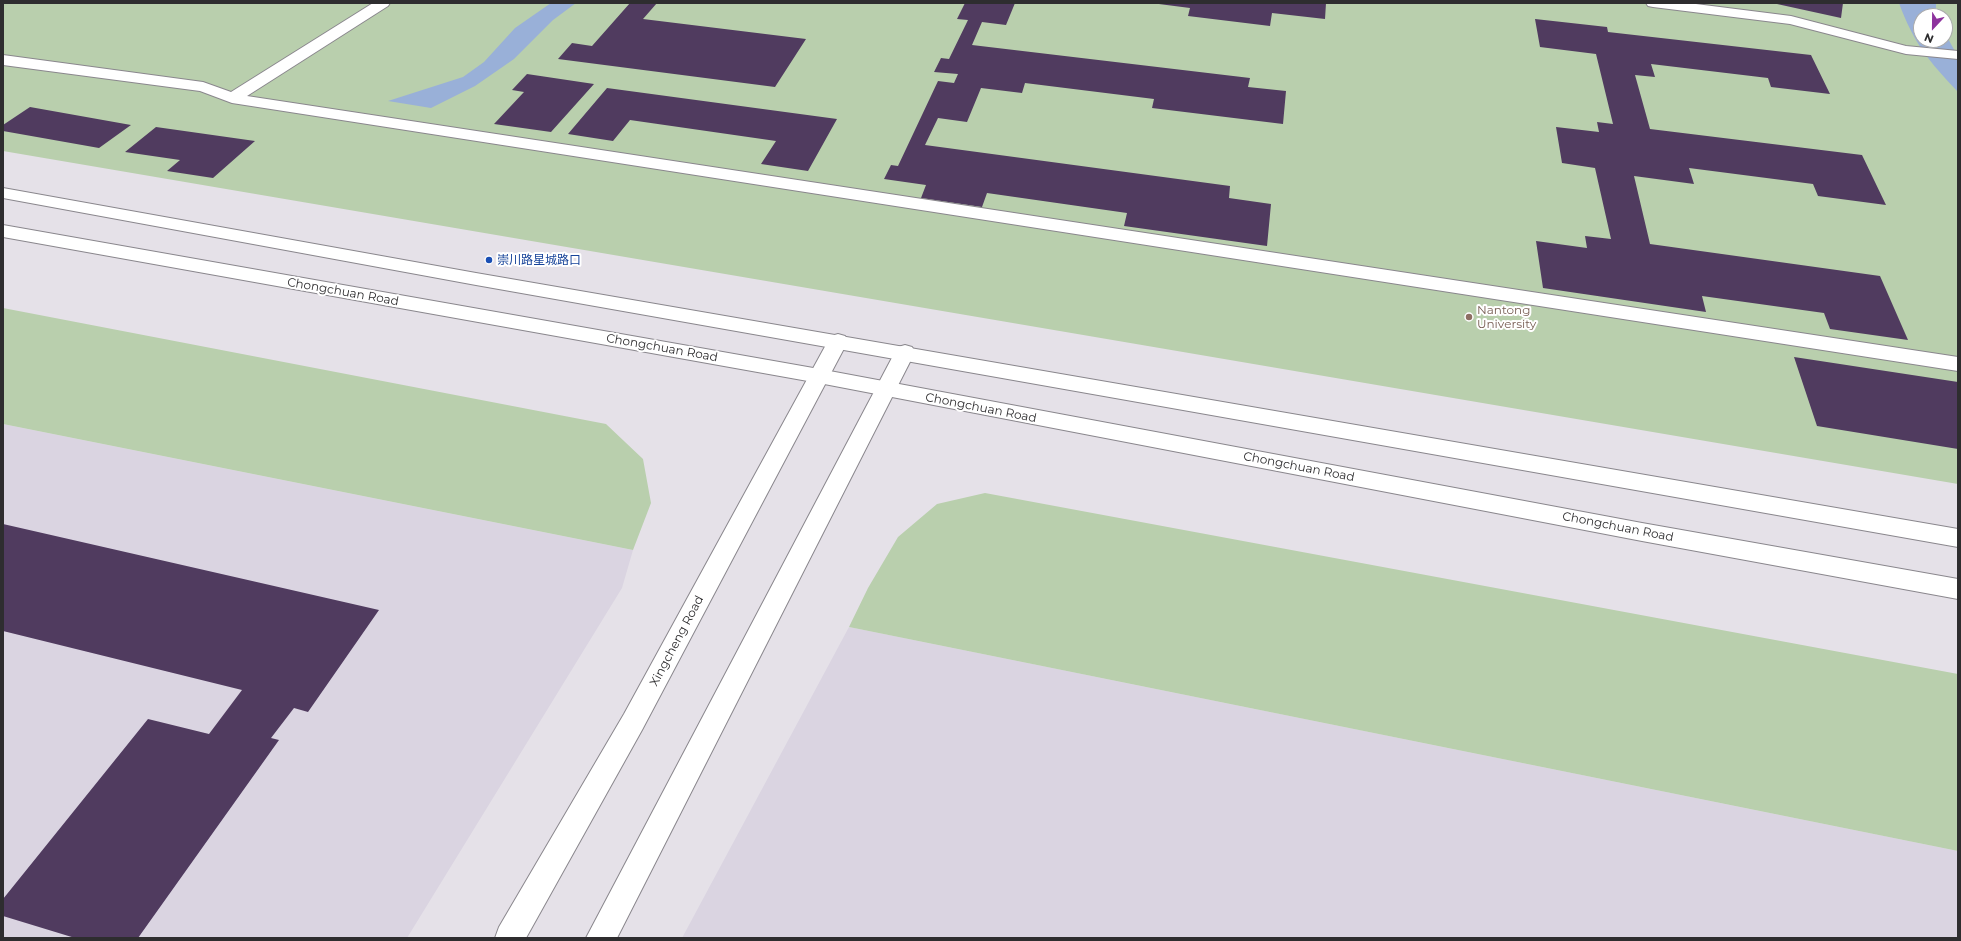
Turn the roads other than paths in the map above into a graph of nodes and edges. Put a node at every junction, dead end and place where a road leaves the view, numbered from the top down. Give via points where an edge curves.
1 (383, 3) edge
2 (1653, 3) edge
3 (1958, 55) edge
4 (3, 60) edge
5 (232, 98) junction
6 (3, 194) edge
7 (3, 231) edge
8 (838, 341) junction
9 (905, 352) junction
10 (1958, 364) edge
11 (819, 376) junction
12 (886, 390) junction
13 (1958, 538) edge
14 (1958, 589) edge
15 (510, 938) edge
16 (601, 938) edge

1 - 5 main road
2 - 3 main road via 1791,20 1906,50
4 - 5 main road via 203,87
5 - 10 main road
6 - 8 main road
7 - 11 main road, Chongchuan Road
8 - 9 main road
8 - 11 main road, Xingcheng Road
9 - 12 main road
9 - 13 main road
11 - 12 main road, Chongchuan Road
11 - 15 main road, Xingcheng Road via 633,722
12 - 14 main road, Chongchuan Road
12 - 16 main road

